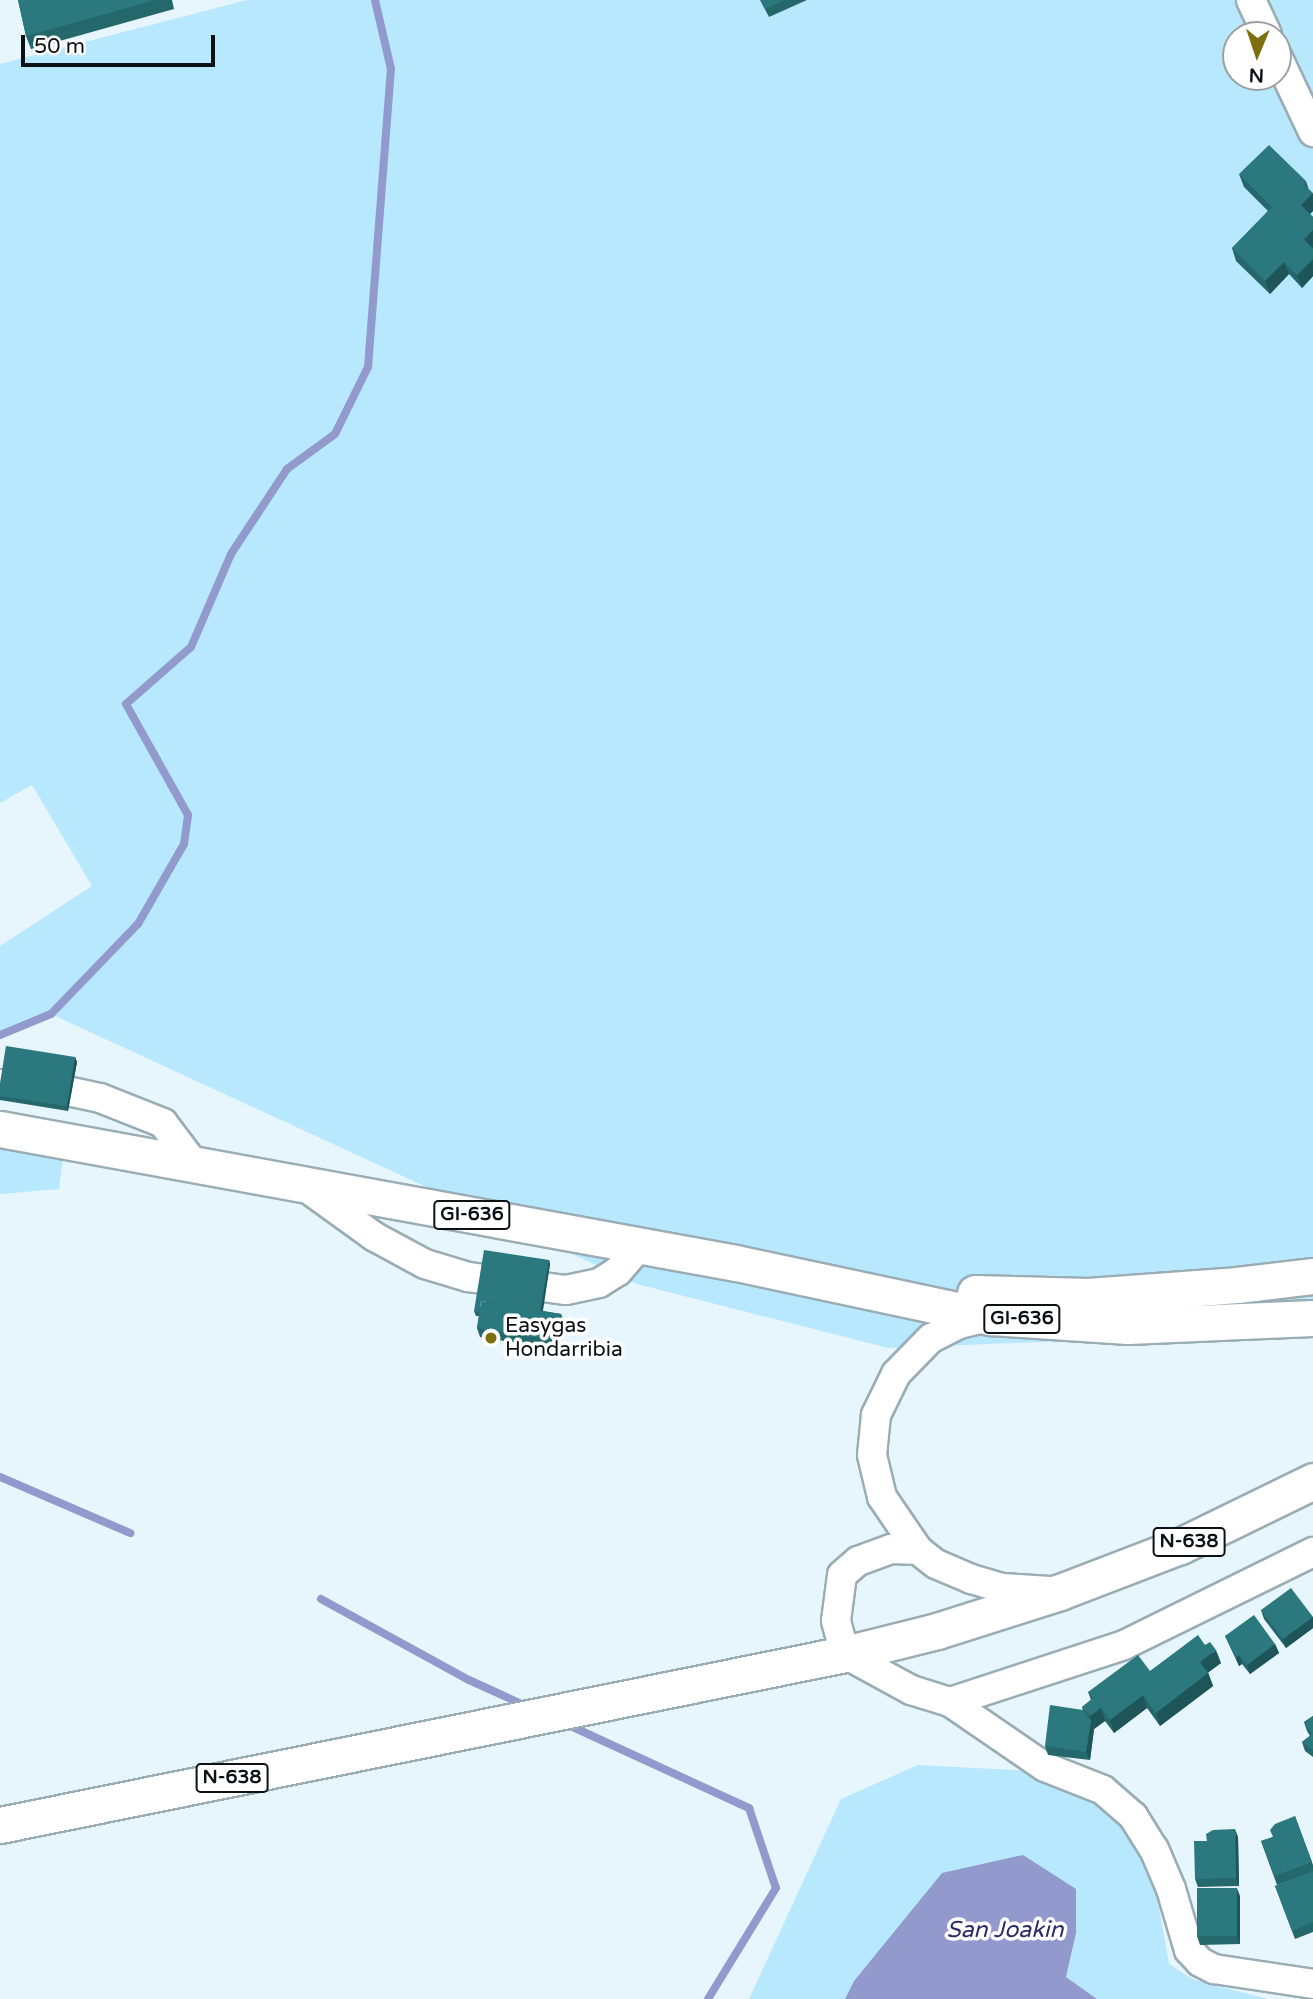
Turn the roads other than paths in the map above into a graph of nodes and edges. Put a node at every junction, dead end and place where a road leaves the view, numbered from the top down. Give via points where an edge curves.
1 (1251, 0) edge
2 (1261, 21) edge
3 (1292, 88) edge
4 (1313, 132) edge
5 (0, 1084) edge
6 (0, 1129) edge
7 (194, 1164) junction
8 (302, 1184) junction
9 (641, 1245) junction
10 (736, 1263) junction
11 (1313, 1276) edge
12 (991, 1317) junction
13 (1313, 1318) edge
14 (1313, 1481) edge
15 (918, 1549) junction
16 (1313, 1552) edge
17 (1060, 1592) junction
18 (845, 1654) junction
19 (950, 1702) junction
20 (0, 1825) edge
21 (1313, 1984) edge

1 - 2 street
3 - 4 street
5 - 7 street via 34,1084 100,1098 163,1123
6 - 7 main road, GI-636
7 - 8 main road, GI-636
8 - 9 main road, GI-636
8 - 9 street via 374,1237 425,1264 468,1277 566,1290 598,1283 618,1271
9 - 10 main road, GI-636
10 - 11 main road, GI-636 via 967,1292 1088,1296
10 - 12 main road, GI-636
12 - 13 main road, GI-636 via 1128,1326
12 - 15 street via 957,1325 931,1338 896,1374 876,1415 872,1455 882,1497
14 - 17 main road, N-638 via 1180,1546
15 - 17 street via 936,1564 971,1579 1003,1588
15 - 18 street via 891,1549 858,1561 842,1575 836,1621
16 - 19 street via 1124,1645
17 - 18 main road, N-638
18 - 19 street via 911,1690
18 - 20 main road, N-638
19 - 21 street via 1045,1767 1102,1790 1133,1816 1154,1849 1189,1950 1199,1962 1214,1969

